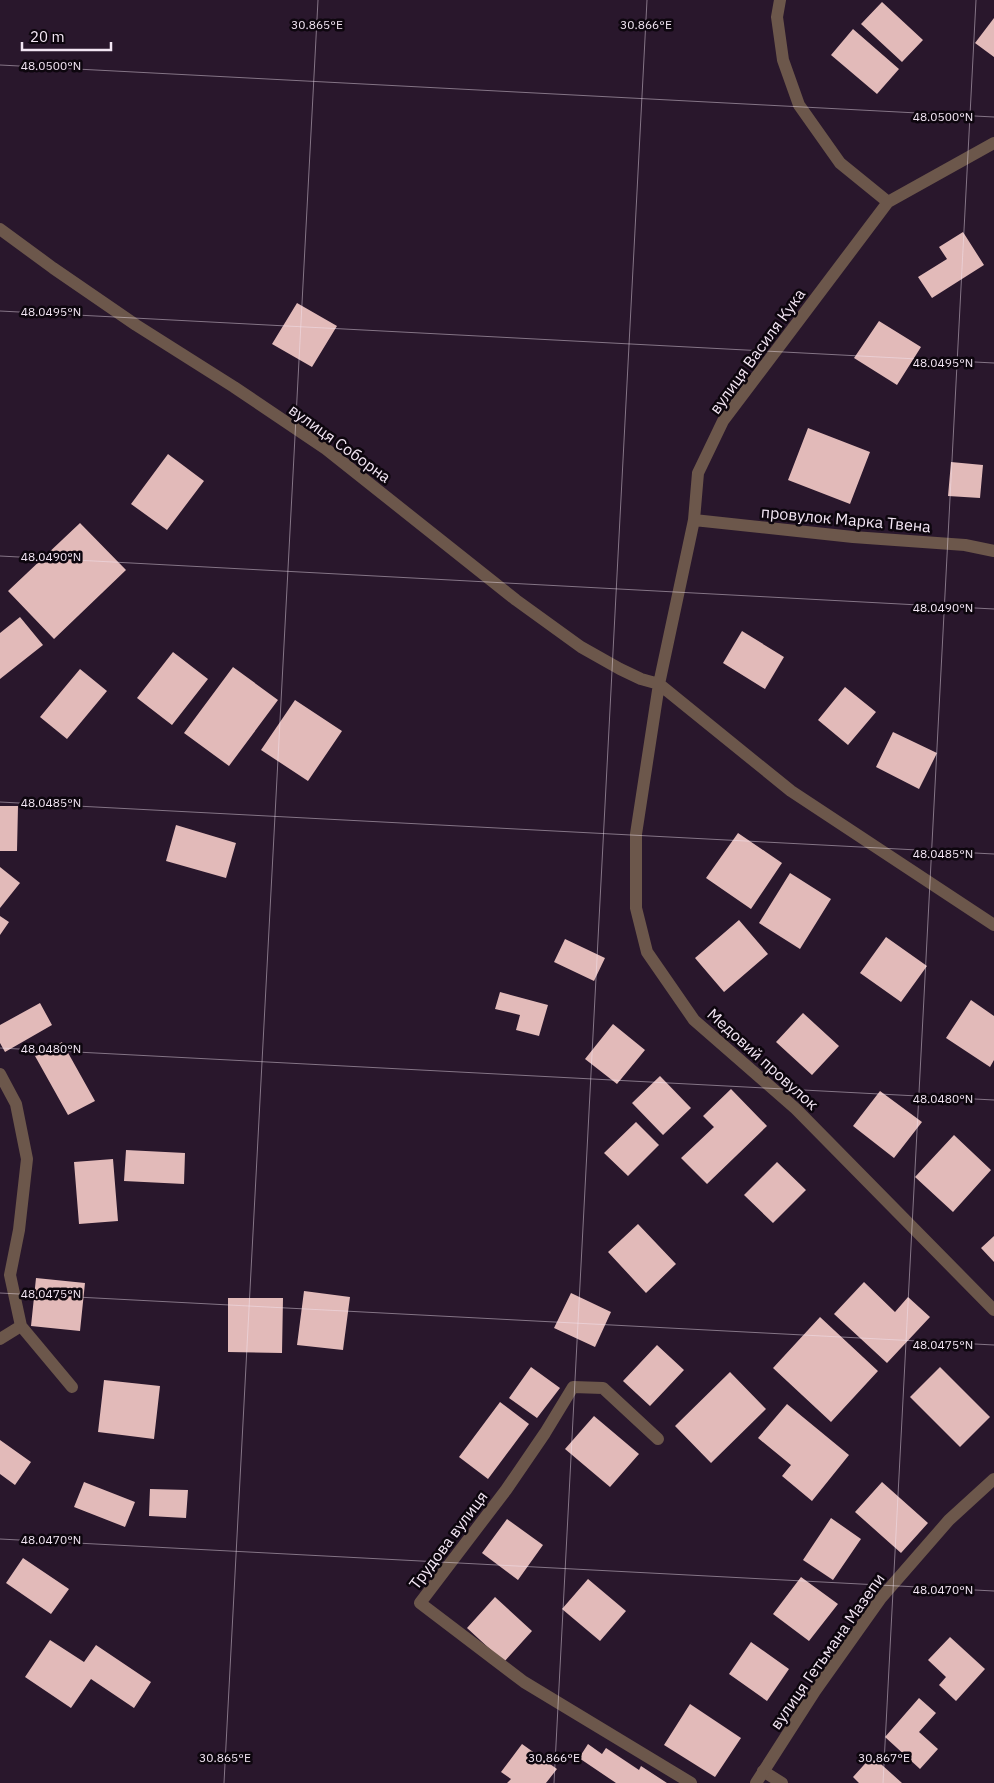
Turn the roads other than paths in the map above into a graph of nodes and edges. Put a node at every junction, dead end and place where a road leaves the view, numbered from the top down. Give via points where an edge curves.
1 (780, 0) edge
2 (994, 143) edge
3 (888, 202) junction
4 (0, 229) edge
5 (694, 520) junction
6 (994, 551) edge
7 (659, 684) junction
8 (994, 925) edge
9 (0, 1074) edge
10 (994, 1310) edge
11 (21, 1326) junction
12 (0, 1339) edge
13 (72, 1387) dead end
14 (658, 1439) dead end
15 (994, 1479) edge
16 (763, 1771) junction
17 (691, 1783) edge
18 (756, 1783) edge
19 (782, 1783) edge

1 - 3 street via 776,17 783,60 799,105 840,163
2 - 3 street, вулиця Василя Кука
3 - 5 street, вулиця Василя Кука via 723,422 698,473
4 - 7 street, вулиця Соборна via 60,274 326,449 516,600 582,647 620,669
5 - 6 street, провулок Марка Твена via 965,545
5 - 7 street, вулиця Василя Кука
7 - 8 street via 791,791
7 - 10 street, Медовий провулок via 636,834 636,908 647,952 694,1020 796,1109
9 - 11 street via 16,1104 27,1159 20,1230 10,1275
11 - 12 street
11 - 13 street
14 - 17 street, Трудова вулиця via 602,1388 573,1387 506,1490 420,1603 524,1682
15 - 16 street, вулиця Гетьмана Мазепи via 949,1520 881,1598
16 - 18 street, вулиця Гетьмана Мазепи
16 - 19 street

